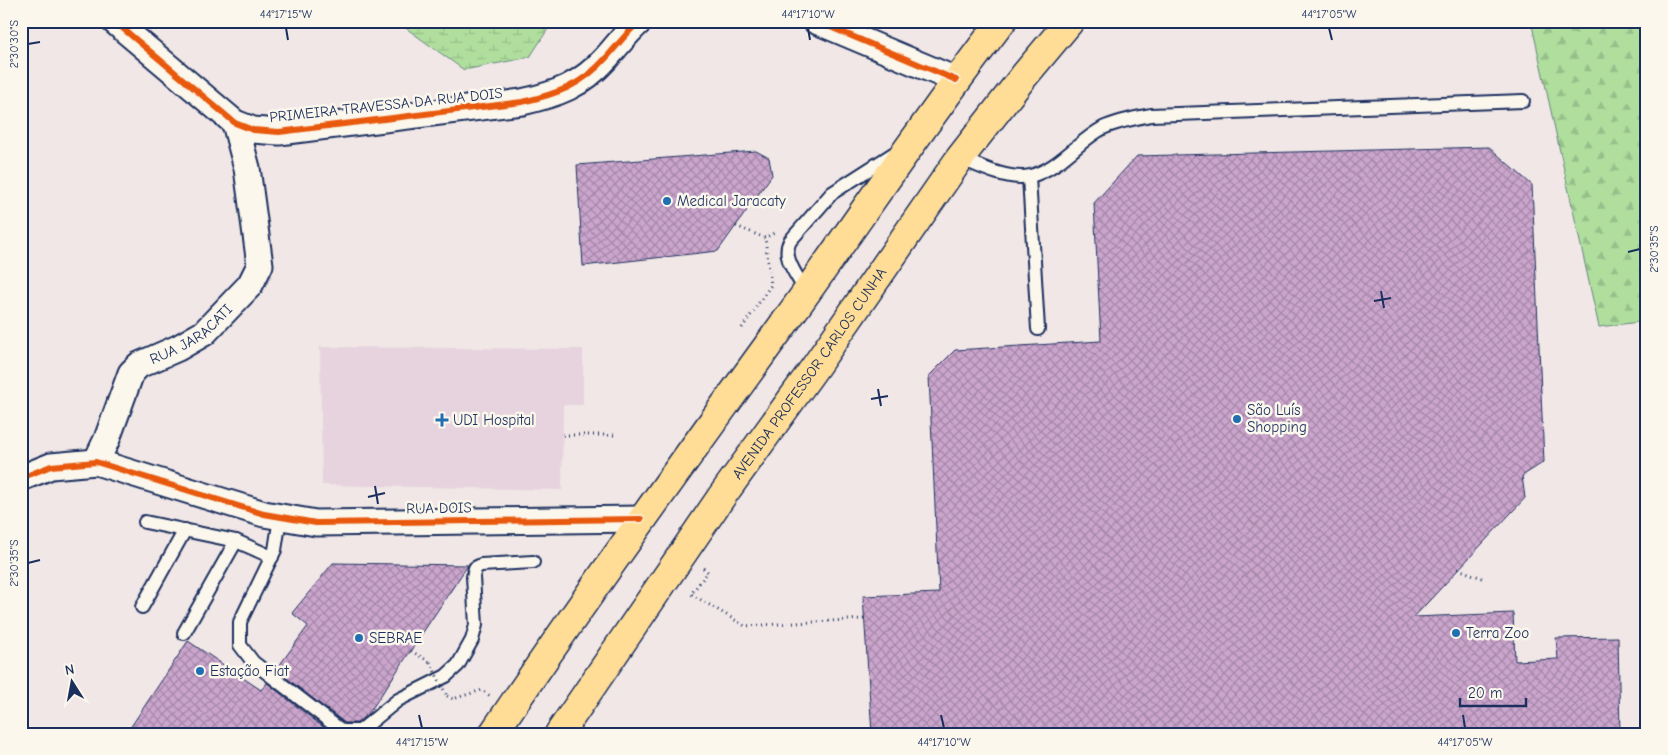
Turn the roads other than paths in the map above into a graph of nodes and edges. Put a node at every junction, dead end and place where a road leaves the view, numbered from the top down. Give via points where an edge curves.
1 (114, 21) edge
2 (640, 21) edge
3 (816, 21) edge
4 (1002, 21) edge
5 (1070, 21) edge
6 (956, 80) junction
7 (1523, 101) dead end
8 (236, 123) junction
9 (915, 140) junction
10 (960, 158) junction
11 (1029, 177) junction
12 (806, 292) junction
13 (1038, 329) dead end
14 (96, 462) junction
15 (21, 478) edge
16 (280, 518) junction
17 (641, 518) junction
18 (145, 522) dead end
19 (185, 530) junction
20 (236, 541) junction
21 (272, 557) junction
22 (533, 562) dead end
23 (142, 607) dead end
24 (184, 633) dead end
25 (492, 734) edge
26 (558, 734) edge

1 - 8 street, PRIMEIRA TRAVESSA DA RUA DOIS
2 - 8 street, PRIMEIRA TRAVESSA DA RUA DOIS via 582,81 557,94 522,102 279,132 253,130
3 - 6 street
4 - 6 main road
5 - 10 main road, AVENIDA PROFESSOR CARLOS CUNHA
6 - 9 main road
7 - 11 lane via 1152,115 1103,128 1052,166
8 - 14 street, RUA JARACATI via 247,168 260,265 250,285 204,333 139,365 131,373 108,439
9 - 12 main road
9 - 12 lane via 832,193 790,241 786,249 788,259
10 - 11 lane via 999,174
10 - 26 main road, AVENIDA PROFESSOR CARLOS CUNHA
11 - 13 lane
12 - 17 main road
14 - 15 street via 51,466
14 - 16 street, RUA DOIS
16 - 17 street, RUA DOIS via 316,524
16 - 21 lane
17 - 25 main road
18 - 19 lane
19 - 20 lane
19 - 23 lane
20 - 21 lane
20 - 24 lane
21 - 22 lane via 240,622 240,645 253,662 342,731 360,731 398,700 446,676 458,665 472,640 476,625 472,577 475,568

